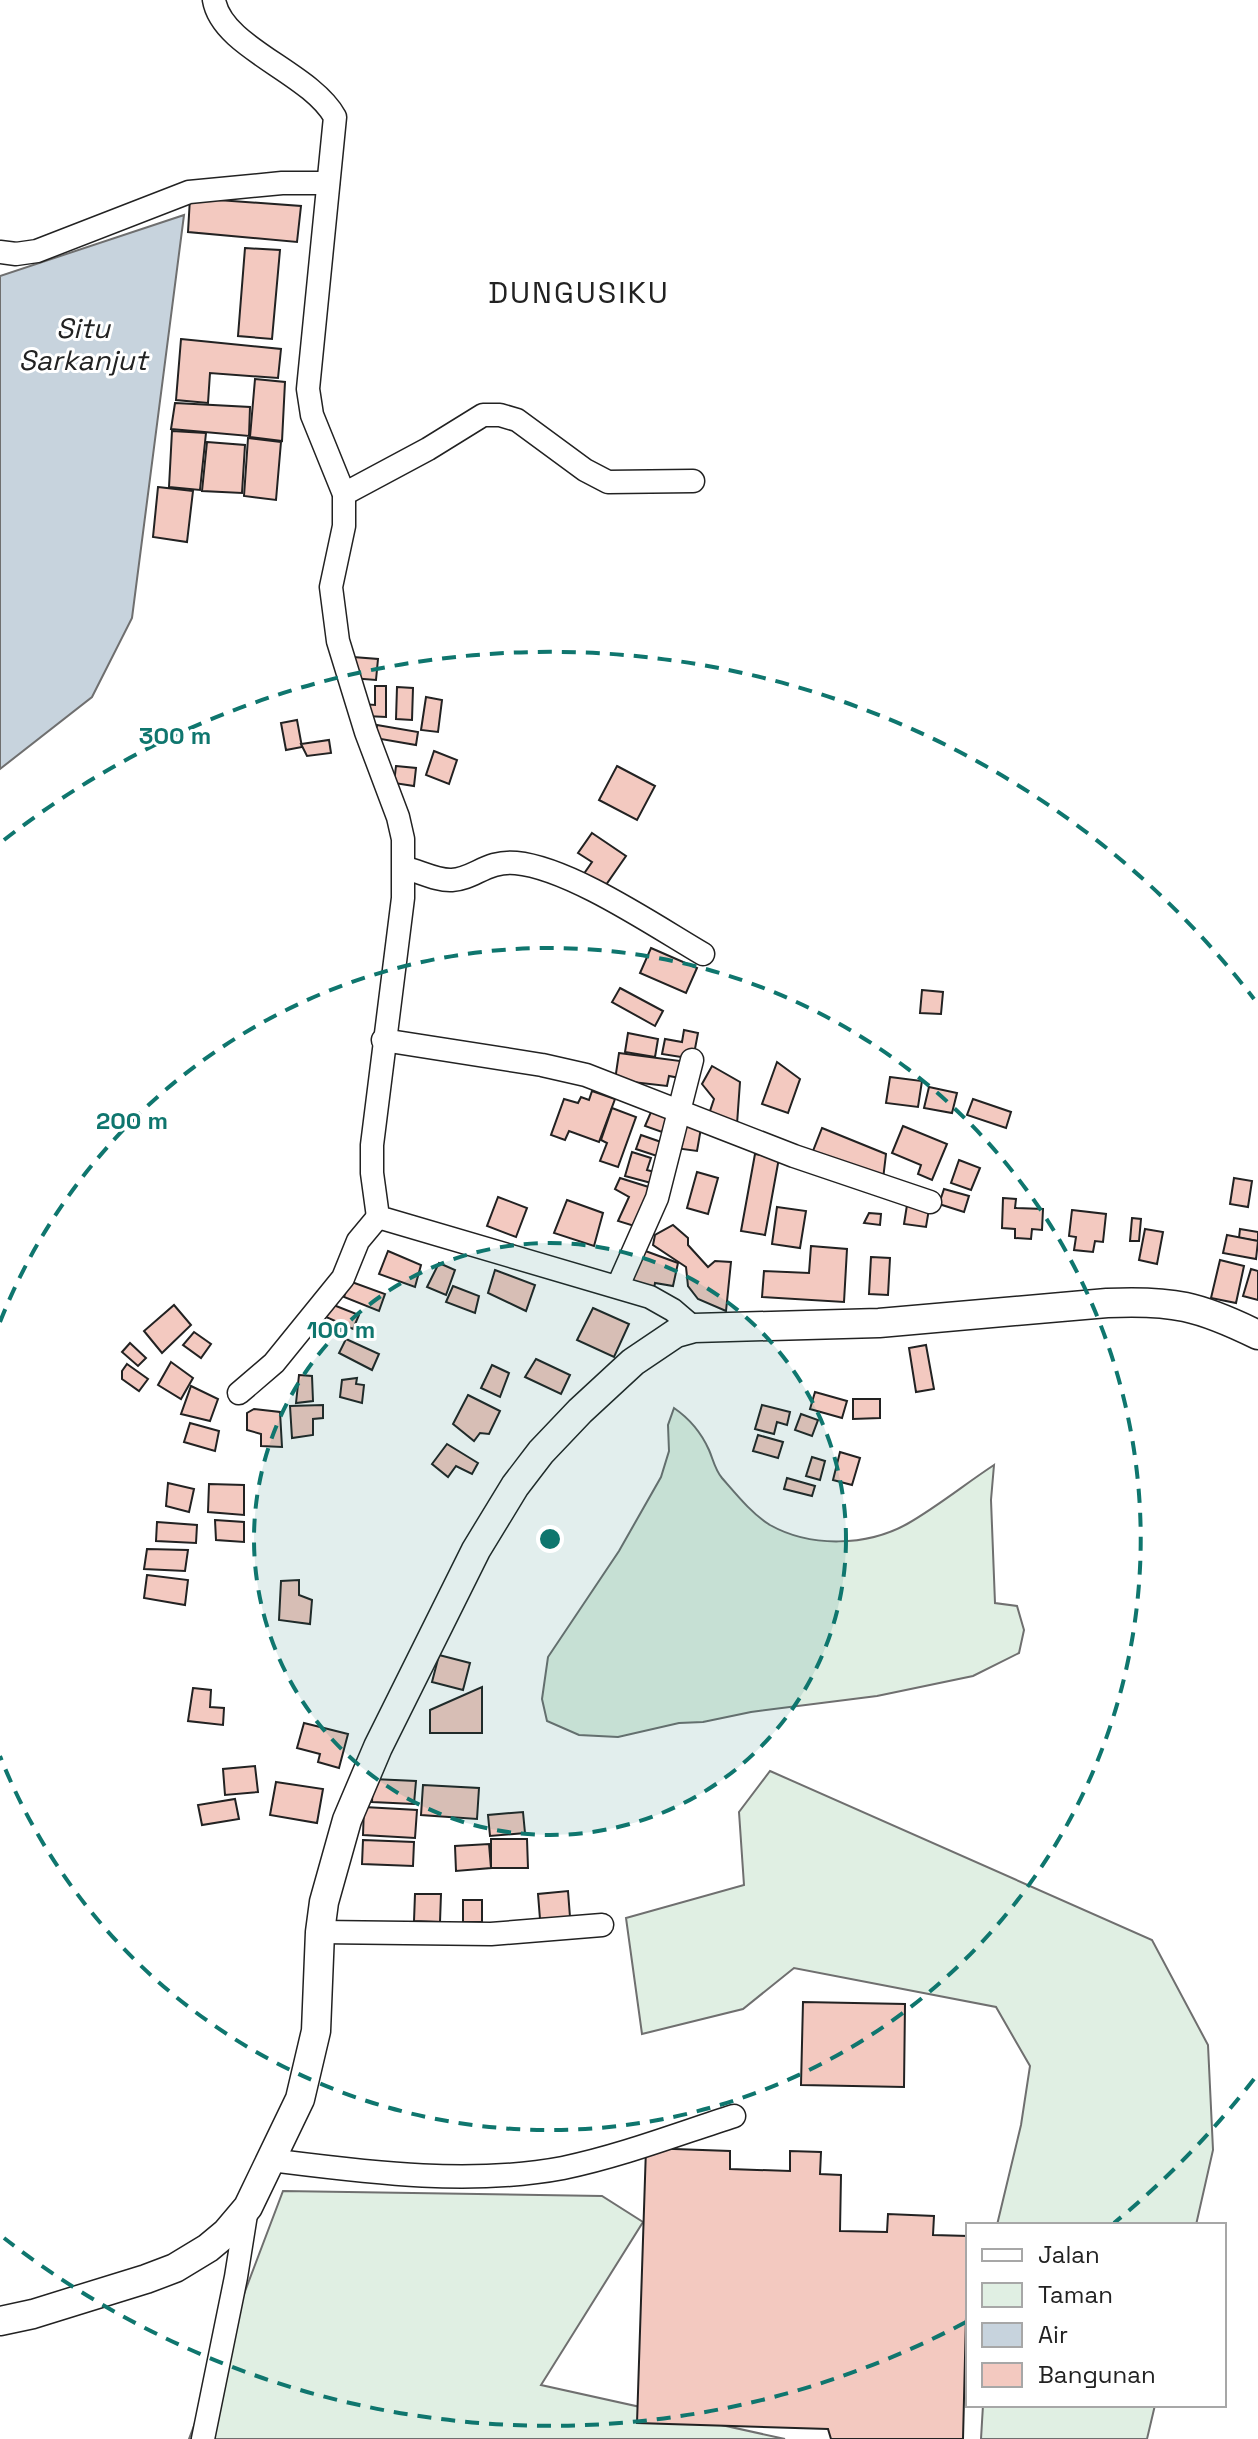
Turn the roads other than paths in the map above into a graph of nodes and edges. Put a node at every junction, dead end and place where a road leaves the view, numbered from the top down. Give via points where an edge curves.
1 (214, 0) edge
2 (328, 183) junction
3 (0, 252) edge
4 (693, 481) dead end
5 (344, 494) junction
6 (405, 868) junction
7 (703, 954) dead end
8 (383, 1040) junction
9 (692, 1060) dead end
10 (680, 1112) junction
11 (930, 1202) dead end
12 (378, 1217) junction
13 (618, 1286) junction
14 (694, 1328) junction
15 (1258, 1335) edge
16 (239, 1393) dead end
17 (602, 1925) dead end
18 (320, 1932) junction
19 (734, 2116) dead end
20 (270, 2160) junction
21 (248, 2207) junction
22 (0, 2321) edge
23 (203, 2439) edge

1 - 2 street via 216,12 231,31 328,104 335,131
2 - 3 street via 189,192 37,251
2 - 5 street via 308,389 312,415
4 - 5 street via 608,482 517,420 483,415
5 - 6 street via 344,526 331,587 333,614 366,732 398,817
6 - 7 street via 450,880 494,864 552,871
6 - 8 street
8 - 10 street via 564,1069
8 - 12 street via 372,1145
9 - 10 street
10 - 11 street
10 - 13 street via 657,1198
12 - 13 street
12 - 16 street via 358,1241 343,1278 274,1363
13 - 14 street via 650,1297
14 - 15 main road via 865,1324 1153,1301 1195,1307
14 - 18 main road via 676,1333 633,1362 596,1395 541,1452 499,1511 438,1623 352,1808 328,1882
17 - 18 street via 491,1934
18 - 20 main road via 313,2050 300,2099
19 - 20 street via 563,2168 483,2176 363,2172
20 - 21 main road
21 - 22 main road via 226,2233 175,2268
21 - 23 street

